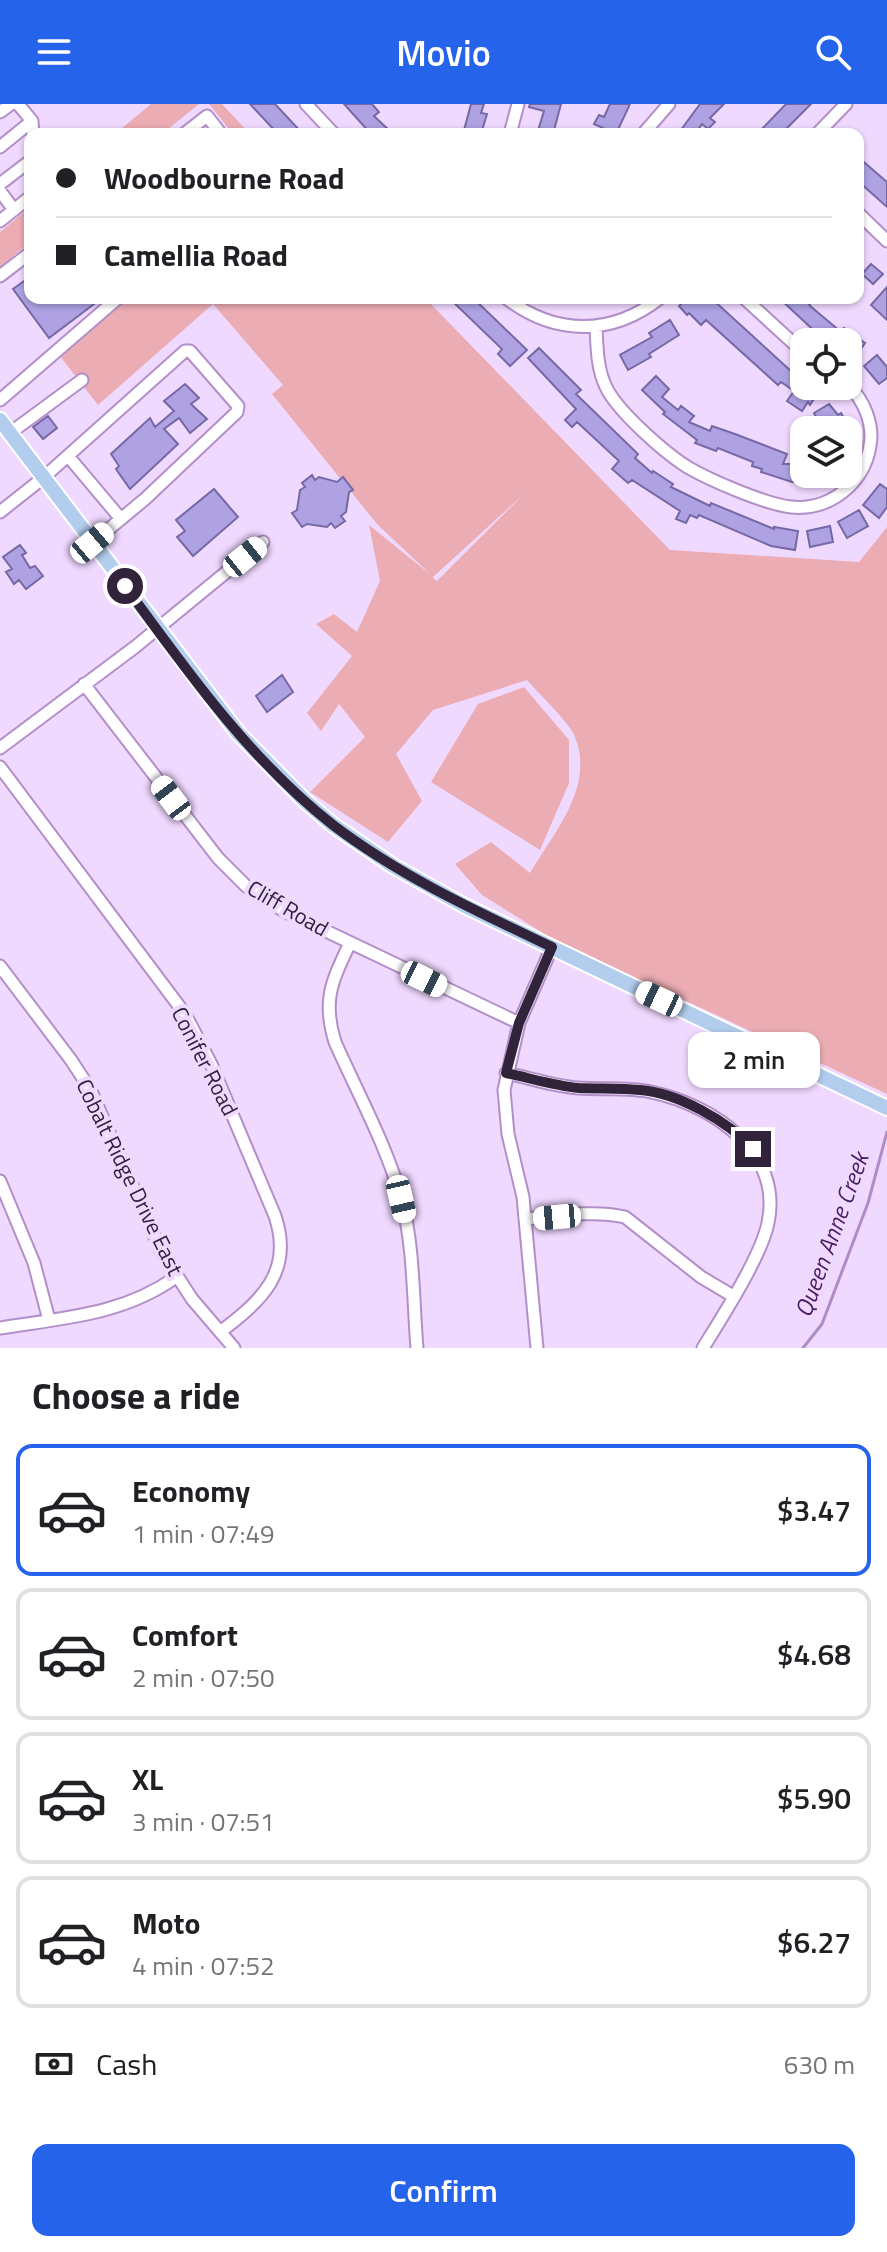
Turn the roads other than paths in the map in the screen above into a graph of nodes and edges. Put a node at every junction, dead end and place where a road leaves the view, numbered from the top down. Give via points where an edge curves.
1 (11, 104) edge
2 (18, 104) edge
3 (306, 104) edge
4 (518, 104) edge
5 (669, 104) edge
6 (846, 104) edge
7 (0, 112) edge
8 (33, 128) edge
9 (192, 128) edge
10 (216, 128) edge
11 (328, 128) edge
12 (512, 128) edge
13 (648, 128) edge
14 (823, 128) edge
15 (24, 133) edge
16 (0, 147) edge
17 (24, 166) edge
18 (0, 184) edge
19 (0, 191) edge
20 (24, 202) edge
21 (14, 210) junction
22 (864, 219) edge
23 (0, 221) edge
24 (887, 241) edge
25 (24, 258) edge
26 (0, 276) edge
27 (111, 304) edge
28 (515, 304) edge
29 (651, 304) edge
30 (751, 304) edge
31 (596, 327) junction
32 (790, 340) edge
33 (82, 380) dead end
34 (0, 400) edge
35 (860, 400) edge
36 (0, 420) edge
37 (10, 433) junction
38 (68, 456) junction
39 (43, 478) junction
40 (0, 512) edge
41 (121, 519) junction
42 (263, 542) dead end
43 (92, 543) junction
44 (157, 629) junction
45 (84, 684) junction
46 (0, 748) edge
47 (0, 767) edge
48 (350, 943) junction
49 (552, 947) junction
50 (0, 966) edge
51 (519, 1023) junction
52 (506, 1073) junction
53 (881, 1105) edge
54 (0, 1181) edge
55 (526, 1219) junction
56 (176, 1277) junction
57 (733, 1296) junction
58 (49, 1320) junction
59 (0, 1328) edge
60 (220, 1332) junction
61 (234, 1348) edge
62 (417, 1348) edge
63 (537, 1348) edge
64 (703, 1348) edge

1 - 7 street
2 - 8 street
3 - 11 street
4 - 12 street
5 - 13 street
6 - 14 street
9 - 10 street via 207,116
15 - 16 street
17 - 18 street
19 - 21 street
20 - 21 street
21 - 23 street
22 - 24 street
25 - 26 street
27 - 34 street
28 - 31 street via 550,322
29 - 31 street
30 - 32 street
31 - 35 street via 601,376 620,408 690,468 777,505 803,507 831,500 851,485 870,450 870,428
33 - 37 street
36 - 37 main road
37 - 39 main road
38 - 39 street
38 - 41 street
38 - 41 street via 185,351 238,406
39 - 40 street
39 - 43 main road
41 - 43 street
42 - 44 street
43 - 44 main road
44 - 45 street
44 - 49 main road via 268,767 333,825 432,889
45 - 46 street
45 - 48 street, Cliff Road via 231,872 284,911
47 - 60 street, Conifer Road via 190,1022 275,1216 282,1242 273,1280
48 - 51 street, Cliff Road
48 - 62 street via 329,994 329,1023 401,1199
49 - 51 street
49 - 53 main road
50 - 56 street, Cobalt Ridge Drive East via 90,1089
51 - 52 street
52 - 55 street via 504,1109
52 - 57 street via 575,1088 656,1093 718,1120 746,1142 765,1172 770,1210 764,1237
54 - 58 street via 34,1263
55 - 57 street via 625,1217
55 - 63 street
56 - 58 street via 125,1306
56 - 60 street, Cobalt Ridge Drive East
57 - 64 street
58 - 59 street
60 - 61 street, Cobalt Ridge Drive East

